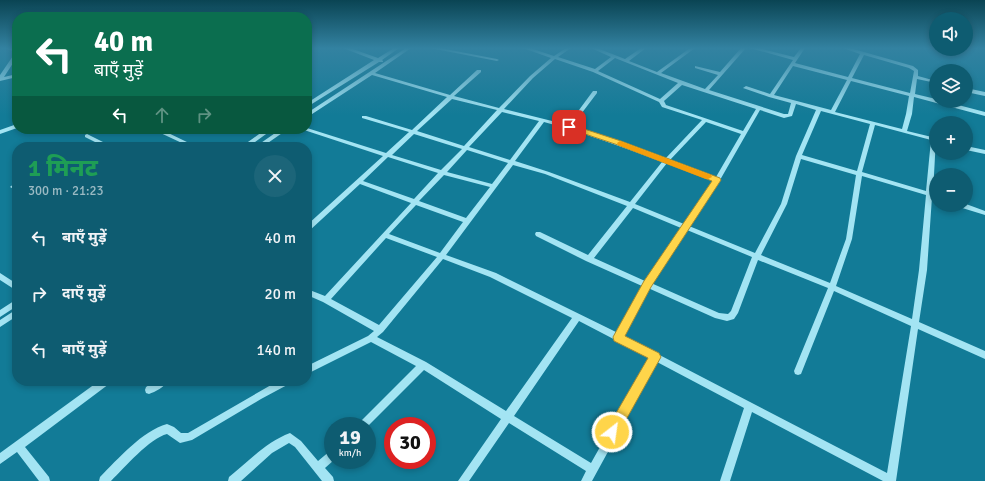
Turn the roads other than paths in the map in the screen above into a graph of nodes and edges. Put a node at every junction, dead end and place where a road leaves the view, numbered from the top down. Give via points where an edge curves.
1 (6, 70) edge
2 (362, 70) edge
3 (375, 70) edge
4 (538, 70) edge
5 (648, 70) edge
6 (662, 70) edge
7 (709, 70) edge
8 (724, 70) edge
9 (787, 70) edge
10 (822, 70) edge
11 (854, 70) edge
12 (916, 70) edge
13 (479, 71) dead end
14 (595, 71) edge
15 (371, 73) junction
16 (657, 74) junction
17 (721, 74) junction
18 (12, 76) edge
19 (915, 77) junction
20 (849, 79) junction
21 (0, 80) edge
22 (929, 80) edge
23 (681, 83) junction
24 (746, 88) dead end
25 (706, 91) junction
26 (973, 91) edge
27 (594, 92) dead end
28 (911, 94) junction
29 (985, 94) edge
30 (771, 96) junction
31 (451, 97) junction
32 (929, 99) edge
33 (662, 101) junction
34 (312, 102) edge
35 (794, 102) junction
36 (759, 108) junction
37 (962, 108) edge
38 (819, 109) junction
39 (501, 110) junction
40 (312, 111) edge
41 (832, 113) junction
42 (985, 114) edge
43 (364, 117) dead end
44 (543, 120) junction
45 (705, 120) junction
46 (873, 124) junction
47 (569, 127) junction
48 (12, 128) edge
49 (0, 132) edge
50 (312, 132) edge
51 (413, 132) junction
52 (904, 132) junction
53 (745, 133) junction
54 (166, 134) edge
55 (263, 134) edge
56 (278, 134) edge
57 (87, 136) dead end
58 (929, 138) edge
59 (99, 142) edge
60 (184, 142) edge
61 (251, 142) edge
62 (266, 142) edge
63 (466, 148) junction
64 (973, 149) edge
65 (985, 152) edge
66 (387, 155) junction
67 (799, 156) junction
68 (666, 161) junction
69 (512, 162) junction
70 (441, 172) junction
71 (859, 173) junction
72 (717, 180) junction
73 (358, 181) junction
74 (494, 186) junction
75 (929, 194) edge
76 (414, 202) junction
77 (631, 205) junction
78 (973, 209) edge
79 (931, 212) edge
80 (985, 213) edge
81 (467, 221) junction
82 (312, 224) edge
83 (684, 228) junction
84 (384, 234) junction
85 (538, 234) dead end
86 (441, 257) junction
87 (756, 257) junction
88 (589, 259) junction
89 (0, 276) edge
90 (12, 284) edge
91 (647, 284) junction
92 (832, 288) junction
93 (312, 294) edge
94 (326, 300) junction
95 (12, 306) edge
96 (0, 314) edge
97 (12, 316) edge
98 (577, 318) junction
99 (0, 324) edge
100 (916, 325) junction
101 (380, 330) junction
102 (618, 337) junction
103 (372, 338) junction
104 (985, 355) edge
105 (655, 357) junction
106 (423, 365) junction
107 (312, 368) edge
108 (798, 371) dead end
109 (99, 386) edge
110 (156, 386) edge
111 (277, 386) edge
112 (150, 390) dead end
113 (749, 406) junction
114 (371, 417) edge
115 (509, 417) junction
116 (18, 446) junction
117 (0, 459) edge
118 (324, 462) edge
119 (318, 468) junction
120 (591, 469) junction
121 (891, 480) edge
122 (45, 481) edge
123 (104, 481) edge
124 (233, 481) edge
125 (329, 481) edge
126 (463, 481) edge
127 (586, 481) edge
128 (726, 481) edge

1 - 21 street
2 - 34 street
3 - 15 street
4 - 39 street
5 - 16 street
6 - 16 street
7 - 17 street
8 - 17 street
9 - 30 street
10 - 20 street
11 - 20 street
12 - 19 street
13 - 31 street
14 - 33 street
15 - 31 street
15 - 40 street
16 - 23 street
17 - 25 street
18 - 21 street
19 - 22 street
19 - 28 street
20 - 28 street
20 - 41 street
23 - 25 street
23 - 33 street
24 - 30 street
25 - 36 street
26 - 29 street
27 - 47 street
28 - 32 street
28 - 52 street
30 - 35 street
31 - 39 street
31 - 51 street
33 - 45 street via 664,106
35 - 36 street via 788,116
35 - 38 street
36 - 53 street
37 - 42 street
38 - 41 street
38 - 67 street
39 - 44 street
39 - 63 street
41 - 46 street
43 - 51 street
44 - 47 street
44 - 69 street
45 - 53 street
45 - 68 street
46 - 52 street
46 - 71 street
47 - 68 street
48 - 49 street
50 - 66 street
51 - 63 street
51 - 66 street
52 - 58 street
53 - 72 street
54 - 60 street
55 - 61 street
56 - 62 street
57 - 59 street
63 - 69 street
63 - 70 street
64 - 65 street
66 - 70 street
66 - 73 street
67 - 71 street
67 - 87 street via 784,204
68 - 72 street
68 - 77 street
69 - 74 street
69 - 77 street
70 - 74 street
70 - 76 street
71 - 75 street
71 - 92 street via 848,239
72 - 83 street
73 - 76 street
73 - 82 street
74 - 81 street
76 - 81 street
76 - 84 street
77 - 83 street
77 - 88 street
78 - 80 street
79 - 100 street
81 - 86 street
83 - 87 street
83 - 91 street
84 - 86 street
84 - 94 street
85 - 88 street
86 - 98 street via 500,279
86 - 101 street
87 - 91 street via 734,313 727,318
87 - 92 street
88 - 91 street
89 - 90 street
91 - 102 street
92 - 100 street
92 - 108 street
93 - 94 street
94 - 101 street
95 - 96 street
97 - 99 street
98 - 102 street
98 - 115 street
100 - 104 street
100 - 121 street
101 - 103 street
102 - 105 street
103 - 106 street
103 - 107 street
105 - 113 street
105 - 120 street
106 - 114 street
106 - 115 street
109 - 116 street
110 - 112 street
111 - 123 street via 189,437 180,438 169,430 162,430 140,446
113 - 121 street
113 - 128 street
115 - 120 street
115 - 126 street
116 - 117 street
116 - 122 street
118 - 119 street
119 - 124 street via 290,438 273,448
119 - 125 street
120 - 127 street

